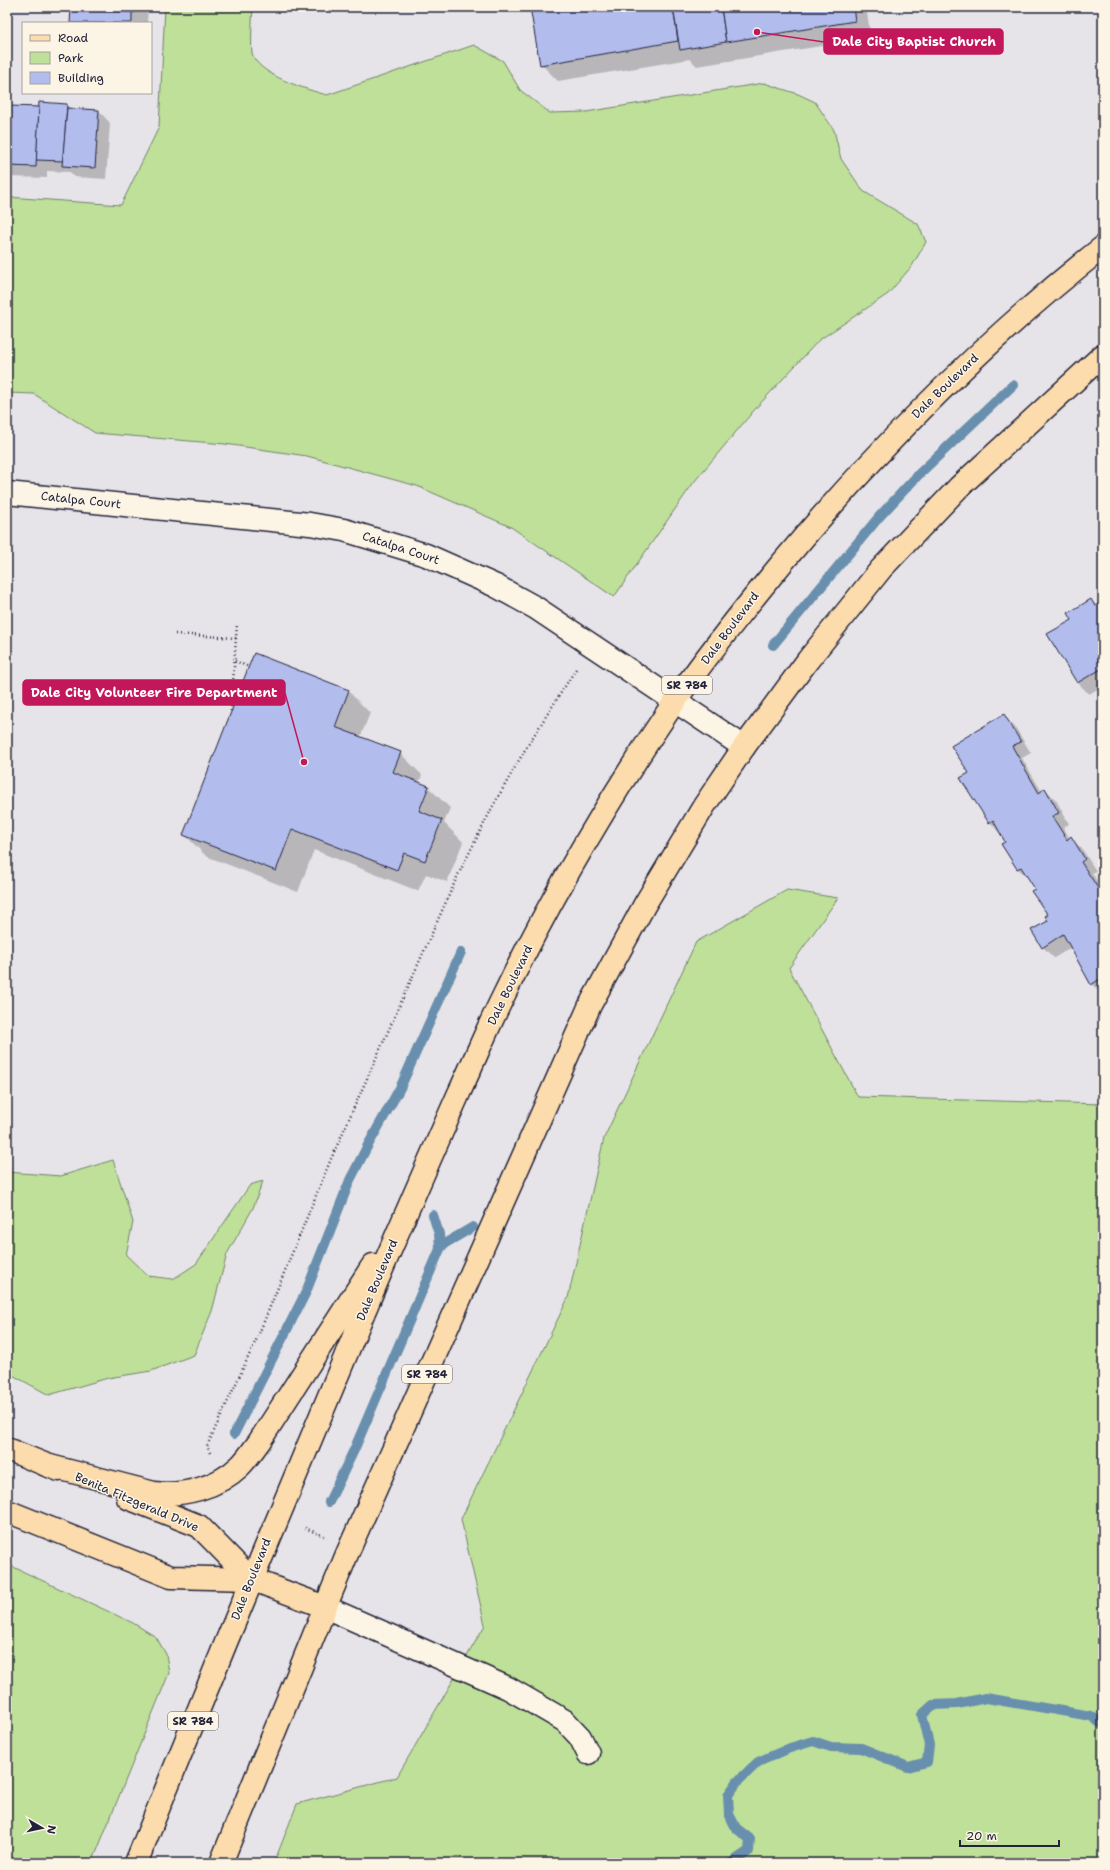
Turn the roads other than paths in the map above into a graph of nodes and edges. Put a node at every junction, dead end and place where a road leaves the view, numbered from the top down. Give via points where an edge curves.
1 (1103, 246) edge
2 (1103, 355) edge
3 (7, 493) edge
4 (675, 701) junction
5 (744, 747) junction
6 (403, 1219) junction
7 (7, 1449) edge
8 (46, 1465) junction
9 (7, 1511) edge
10 (251, 1579) junction
11 (325, 1608) junction
12 (588, 1753) dead end
13 (136, 1863) edge
14 (221, 1863) edge

1 - 4 main road, Dale Boulevard / SR 784 via 970,362 893,438 821,516 752,599
2 - 5 main road, SR 784 via 959,487 881,569 808,660
3 - 4 street, Catalpa Court via 310,524 344,530 426,555 496,586 536,608
4 - 5 street, Catalpa Court
4 - 6 main road, Dale Boulevard / SR 784 via 568,873 503,996
5 - 11 main road, SR 784 via 704,806 649,898 590,1005
6 - 8 main road via 259,1442 240,1466 224,1478 190,1492 170,1495
6 - 10 main road, Dale Boulevard / SR 784
7 - 8 main road, Benita Fitzgerald Drive
8 - 10 main road, Benita Fitzgerald Drive via 199,1526
9 - 10 main road, Benita Fitzgerald Drive via 171,1577
10 - 11 main road, Benita Fitzgerald Drive
10 - 13 main road, Dale Boulevard / SR 784
11 - 12 street via 508,1688 565,1721 580,1737
11 - 14 main road, SR 784

